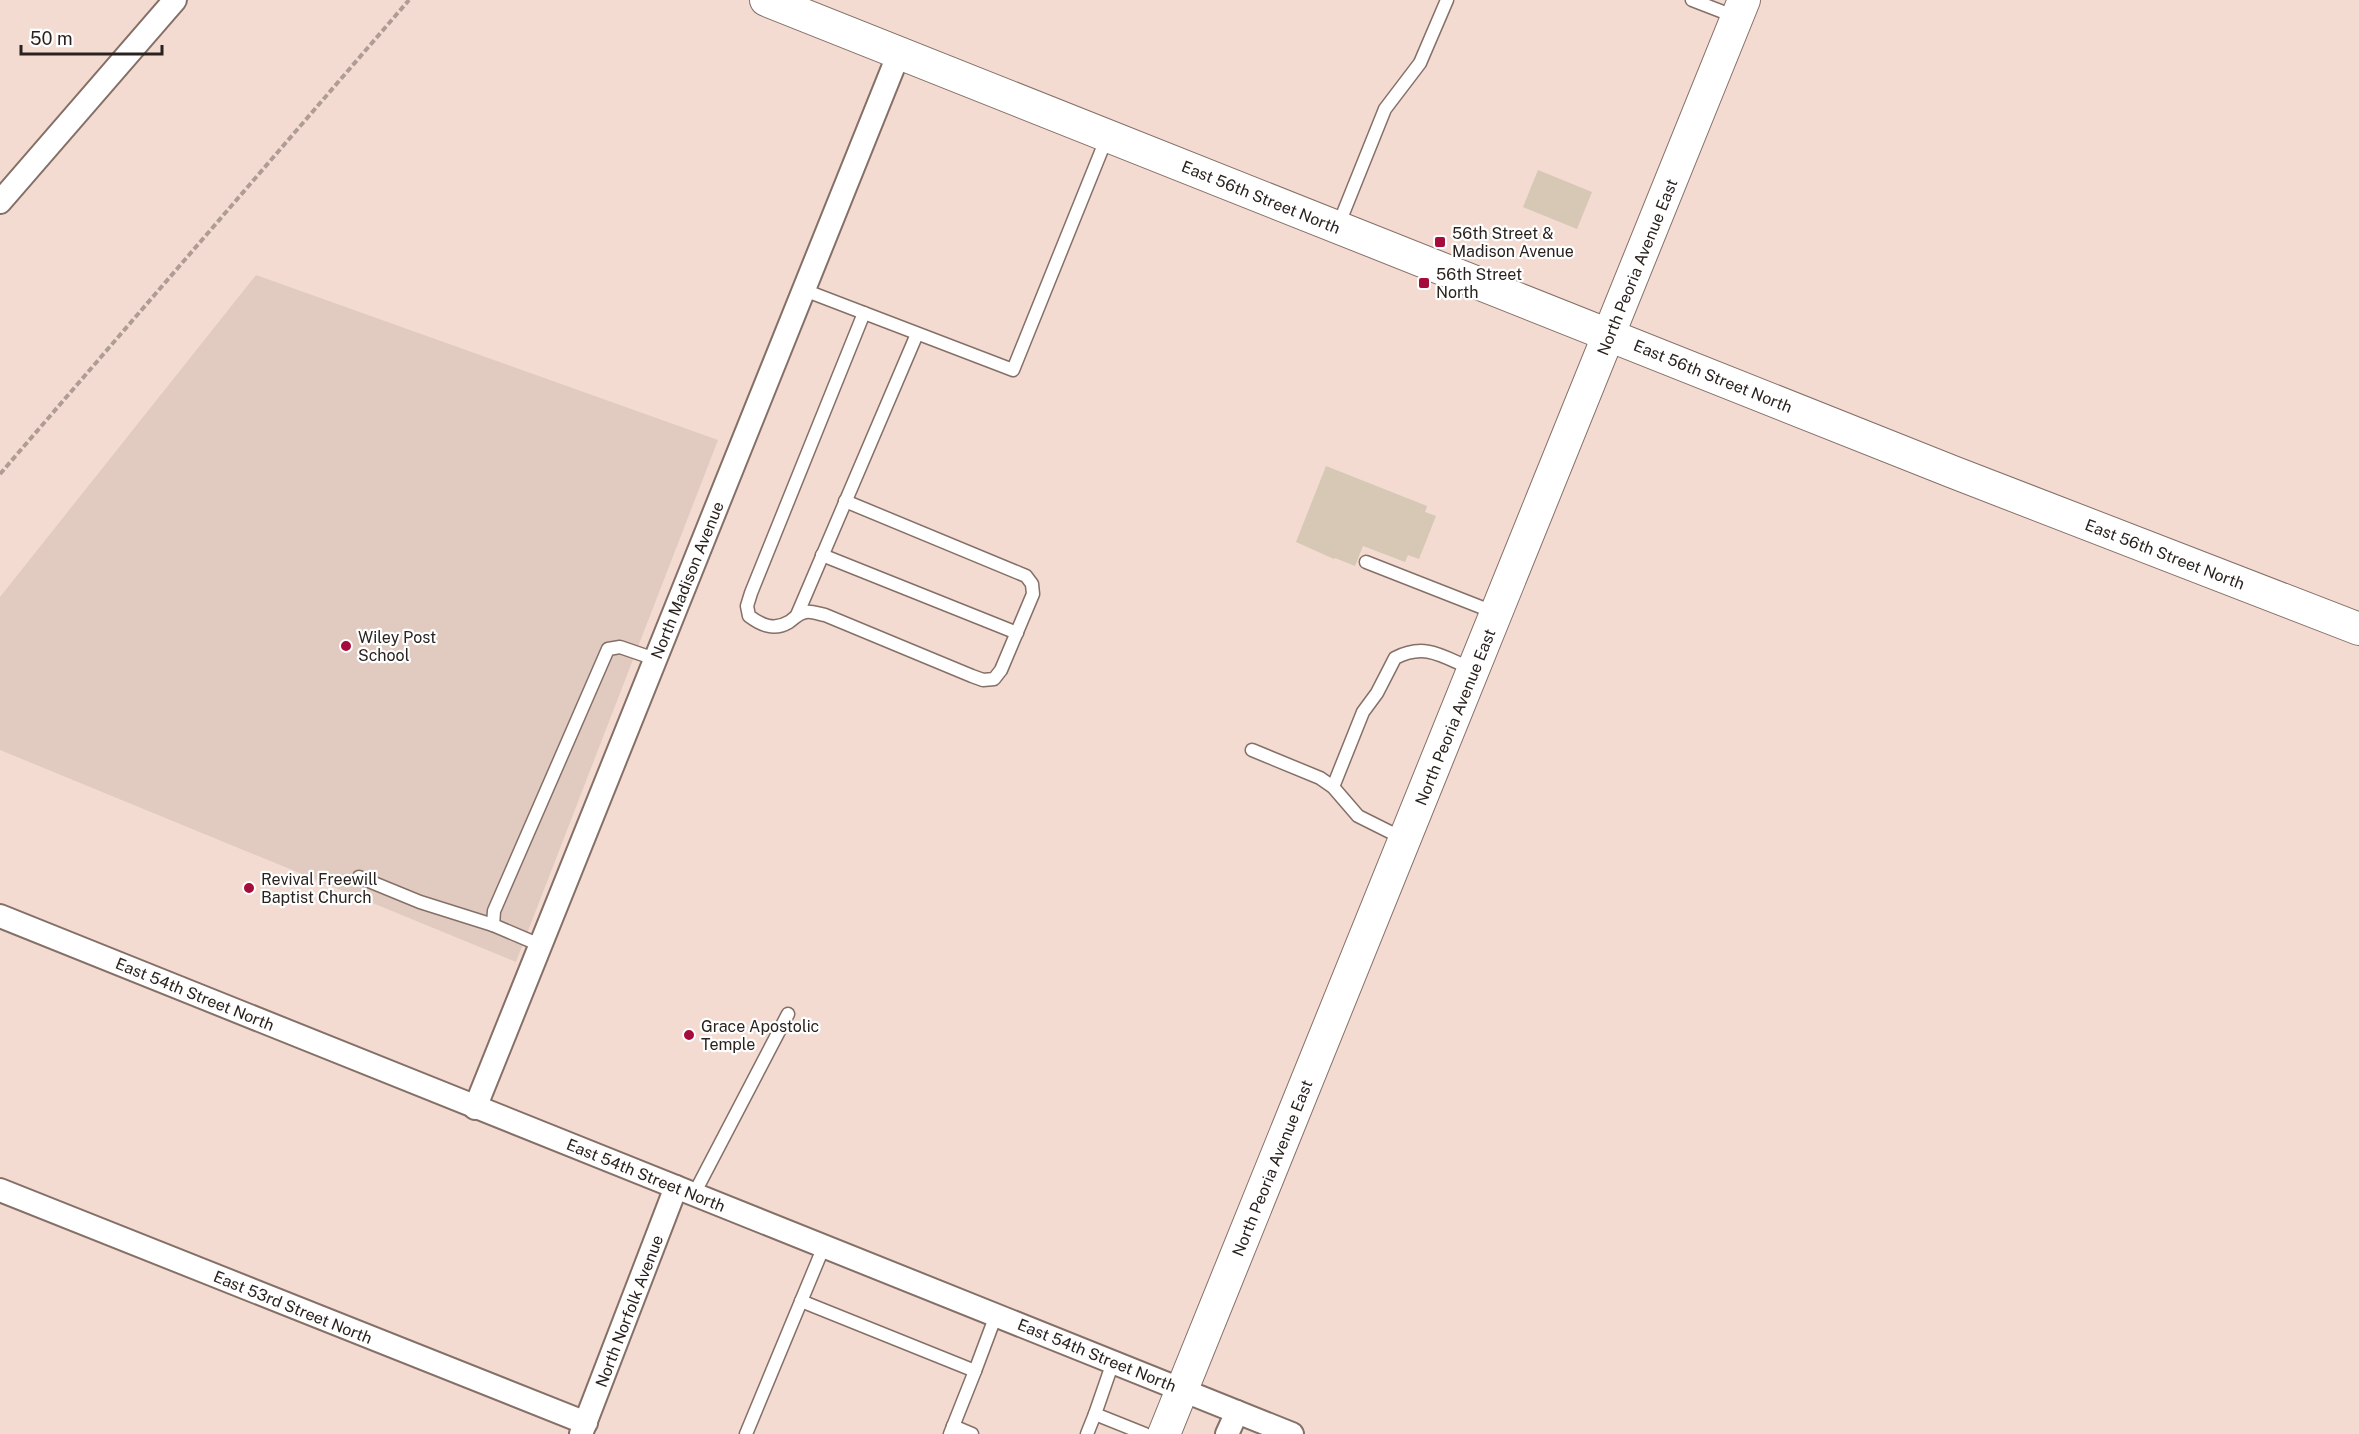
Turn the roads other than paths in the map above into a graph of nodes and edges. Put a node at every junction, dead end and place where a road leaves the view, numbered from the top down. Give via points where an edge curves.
1 (175, 0) edge
2 (766, 0) edge
3 (1447, 0) edge
4 (1692, 0) edge
5 (1740, 9) edge
6 (899, 52) junction
7 (1108, 136) junction
8 (0, 202) edge
9 (1338, 227) junction
10 (804, 290) junction
11 (864, 313) junction
12 (917, 334) junction
13 (1609, 335) junction
14 (845, 501) junction
15 (822, 555) junction
16 (1366, 562) dead end
17 (1497, 613) junction
18 (797, 615) junction
19 (2359, 629) edge
20 (1017, 633) junction
21 (655, 659) junction
22 (1474, 670) junction
23 (1252, 750) dead end
24 (1333, 787) junction
25 (1405, 839) junction
26 (359, 877) dead end
27 (0, 916) edge
28 (493, 925) junction
29 (540, 945) junction
30 (788, 1014) dead end
31 (475, 1107) junction
32 (0, 1190) edge
33 (685, 1191) junction
34 (824, 1246) junction
35 (801, 1300) junction
36 (996, 1315) junction
37 (1113, 1362) junction
38 (975, 1371) junction
39 (1182, 1389) junction
40 (1236, 1412) junction
41 (1095, 1414) junction
42 (583, 1429) edge
43 (951, 1430) edge
44 (746, 1434) edge
45 (972, 1434) edge
46 (1087, 1434) edge
47 (1145, 1434) edge
48 (1164, 1434) edge
49 (1227, 1434) edge
50 (1292, 1434) edge

1 - 8 street
2 - 6 street, East 56th Street North
3 - 9 lane via 1420,63 1385,109
4 - 5 lane
5 - 13 street, North Peoria Avenue East
6 - 7 street, East 56th Street North
6 - 10 street, North Madison Avenue
7 - 9 street, East 56th Street North
7 - 12 lane via 1013,370
9 - 13 street, East 56th Street North
10 - 11 lane
10 - 21 street, North Madison Avenue
11 - 12 lane
11 - 18 lane via 747,606 749,616 759,624 774,627
12 - 14 lane
13 - 17 street, North Peoria Avenue East
13 - 19 street, East 56th Street North
14 - 15 lane
14 - 20 lane via 1026,576 1033,594
15 - 18 lane
15 - 20 lane
16 - 17 lane
17 - 22 street, North Peoria Avenue East
18 - 20 lane via 825,615 983,680 994,679 1001,670
21 - 28 lane via 620,647 608,649 494,911
21 - 29 street, North Madison Avenue
22 - 24 lane via 1419,650 1395,658 1364,711
22 - 25 street, North Peoria Avenue East
23 - 24 lane via 1309,772
24 - 25 lane via 1358,816
25 - 39 street, North Peoria Avenue East
26 - 28 lane
27 - 31 street, East 54th Street North
28 - 29 lane
29 - 31 street, North Madison Avenue
30 - 33 lane
31 - 33 street, East 54th Street North
32 - 42 street, East 53rd Street North
33 - 34 street, East 54th Street North
33 - 42 street, North Norfolk Avenue
34 - 35 lane
34 - 36 street, East 54th Street North
35 - 38 lane
35 - 44 lane
36 - 37 street, East 54th Street North
36 - 38 lane
37 - 39 street, East 54th Street North
37 - 41 lane
38 - 43 lane
39 - 40 street, East 54th Street North
39 - 48 street, North Peoria Avenue East
40 - 49 street
40 - 50 street, East 54th Street North
41 - 46 lane
41 - 47 lane
43 - 45 lane

